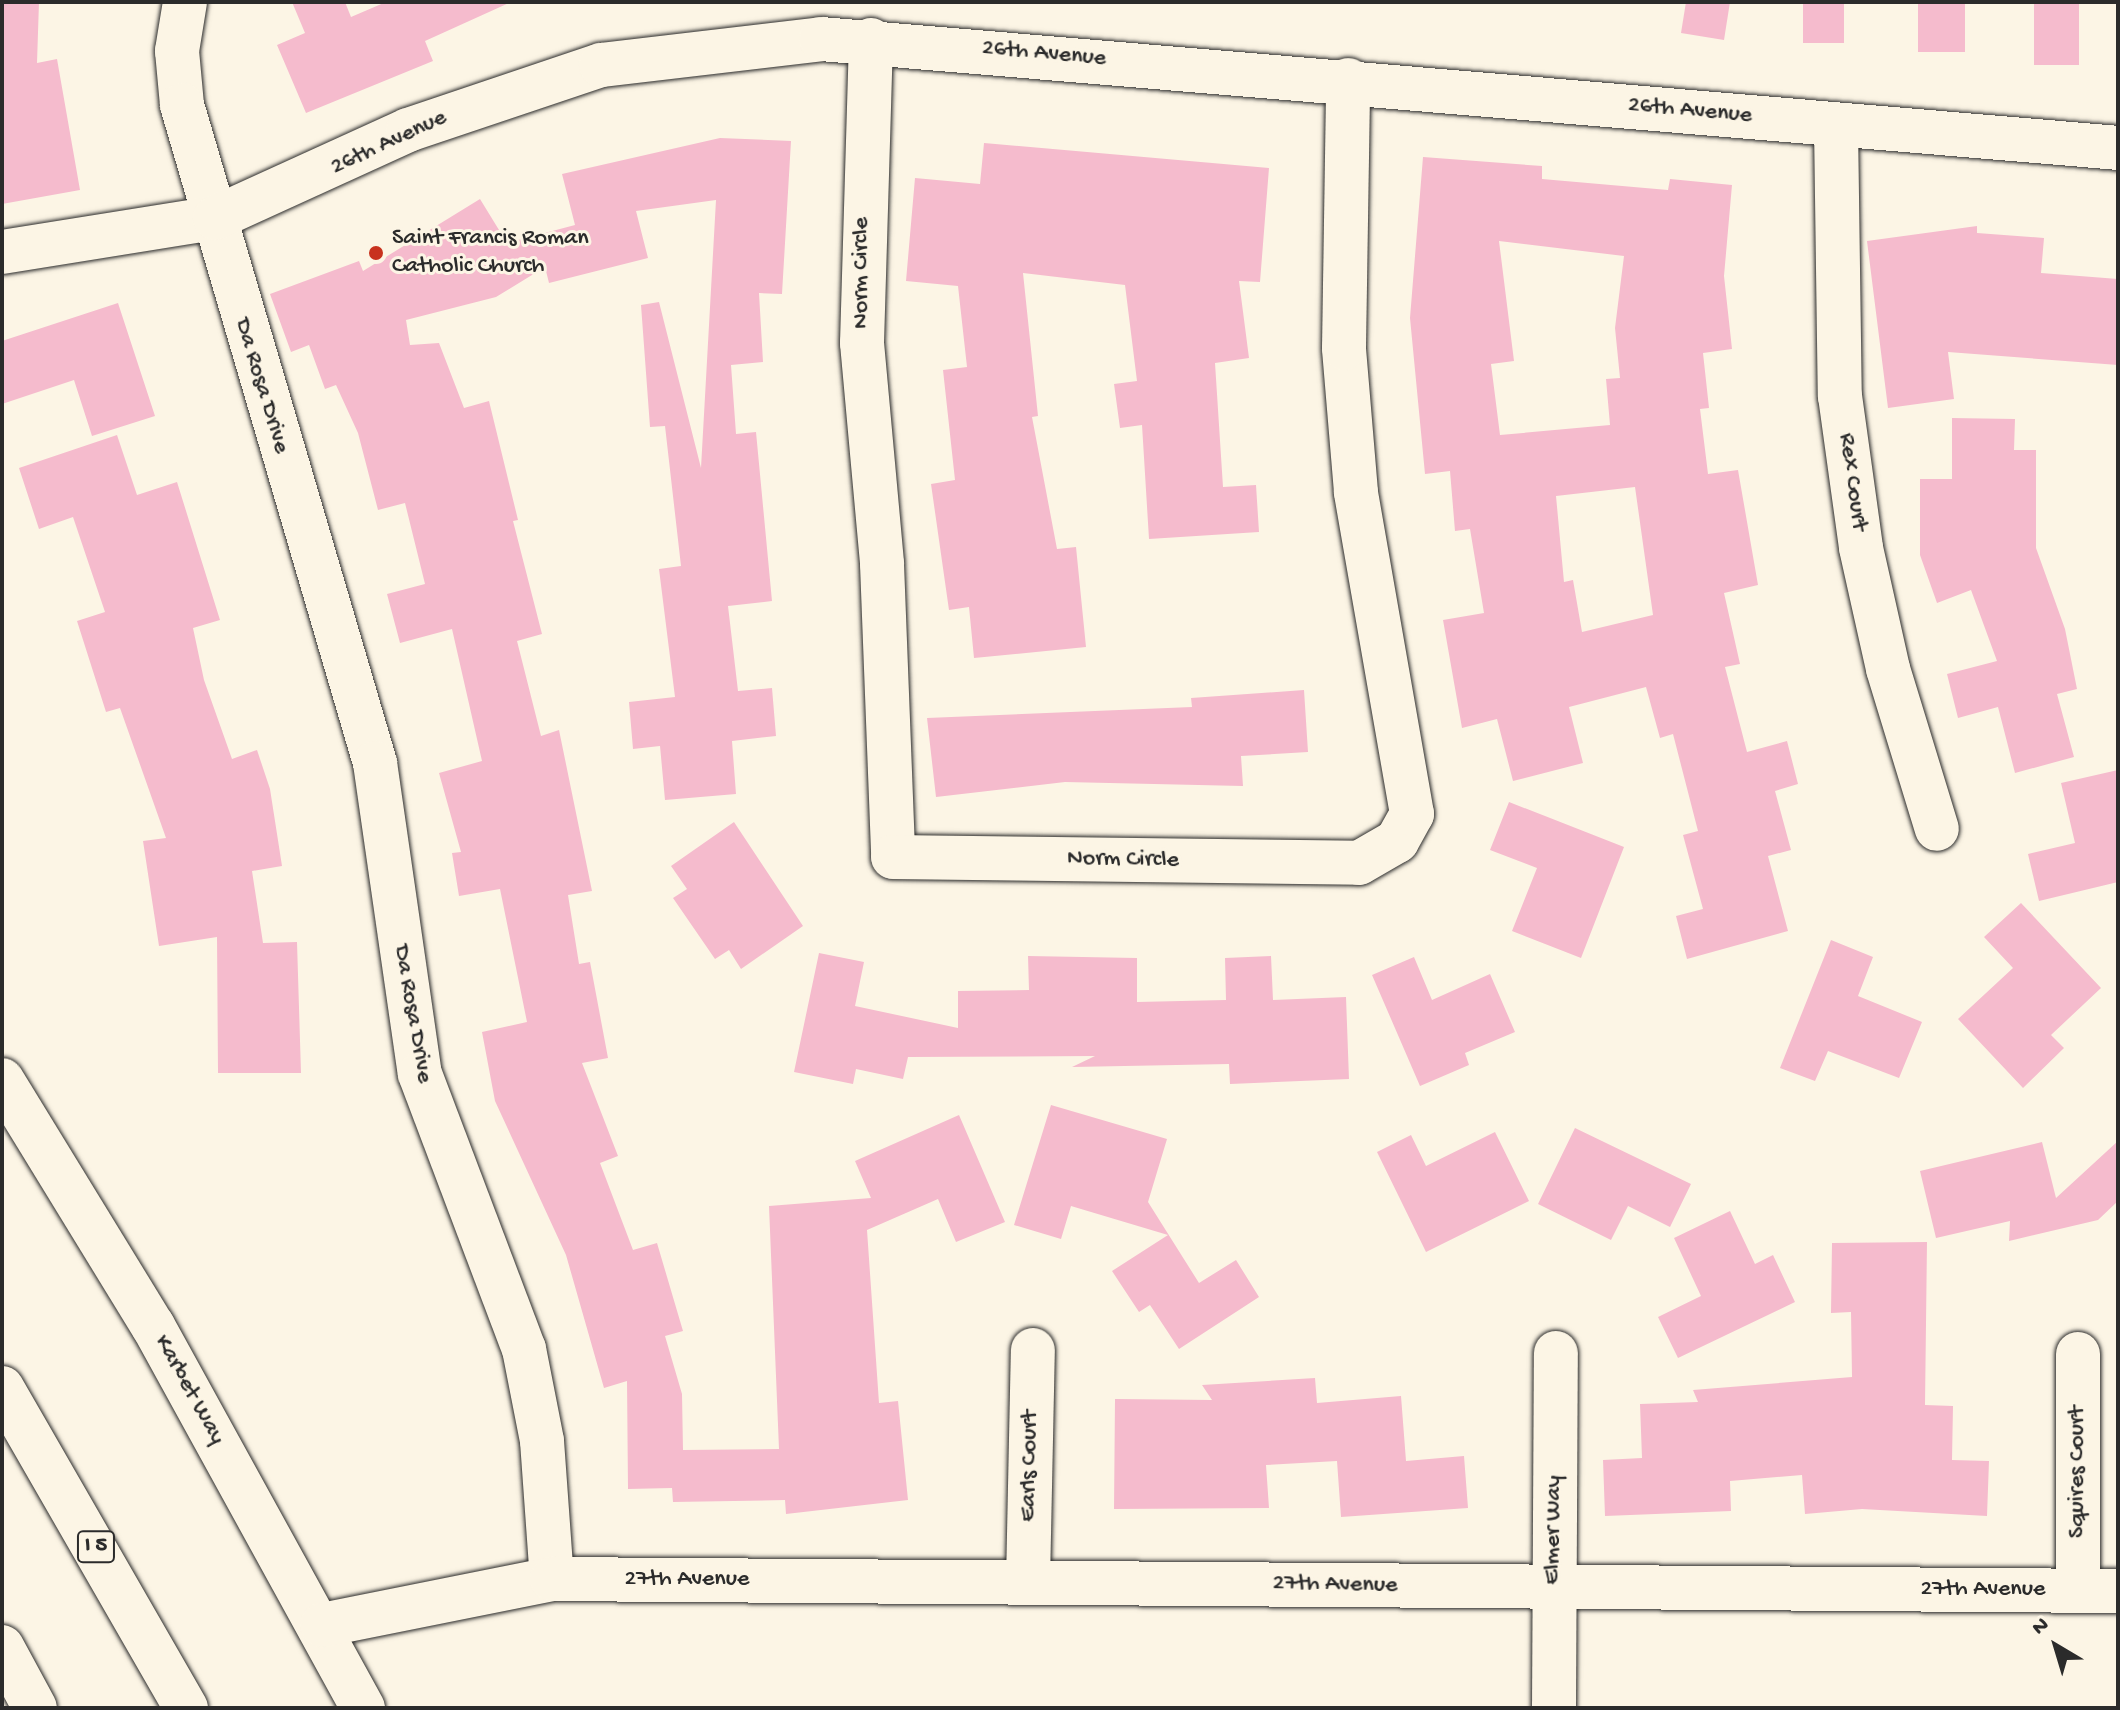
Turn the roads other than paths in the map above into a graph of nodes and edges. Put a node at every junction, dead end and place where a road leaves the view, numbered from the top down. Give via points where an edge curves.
1 (185, 2) edge
2 (871, 40) junction
3 (1348, 80) junction
4 (1836, 125) junction
5 (2118, 148) edge
6 (215, 218) junction
7 (2, 252) edge
8 (1937, 829) dead end
9 (2, 1080) edge
10 (1033, 1350) dead end
11 (1556, 1353) dead end
12 (2078, 1354) dead end
13 (2, 1388) edge
14 (552, 1579) junction
15 (1028, 1582) junction
16 (1554, 1587) junction
17 (2098, 1591) edge
18 (322, 1625) junction
19 (2, 1647) edge
20 (35, 1708) edge
21 (186, 1708) edge
22 (363, 1708) edge
23 (1554, 1708) edge

1 - 6 main road, Da Rosa Drive via 177,51 182,105
2 - 3 main road, 26th Avenue
2 - 3 main road, Norm Circle via 862,343 882,564 893,857 1359,863 1397,841 1412,814 1356,492 1344,348
2 - 6 main road, 26th Avenue via 711,47 601,65 408,130
3 - 4 main road, 26th Avenue
4 - 5 main road, 26th Avenue
4 - 8 main road, Rex Court via 1840,396 1859,532 1888,669
6 - 7 main road, 26th Avenue
6 - 14 main road, Da Rosa Drive via 375,763 420,1074 524,1349 542,1441
9 - 18 main road, Karbet Way via 153,1326
10 - 15 main road, Earls Court
11 - 16 main road, Elmer Way
12 - 17 main road, Squires Court
13 - 21 main road, I 5
14 - 15 main road, 27th Avenue
14 - 18 main road
15 - 16 main road, 27th Avenue
16 - 17 main road, 27th Avenue
16 - 23 main road, Elmer Way
18 - 22 main road, Karbet Way
19 - 20 main road

